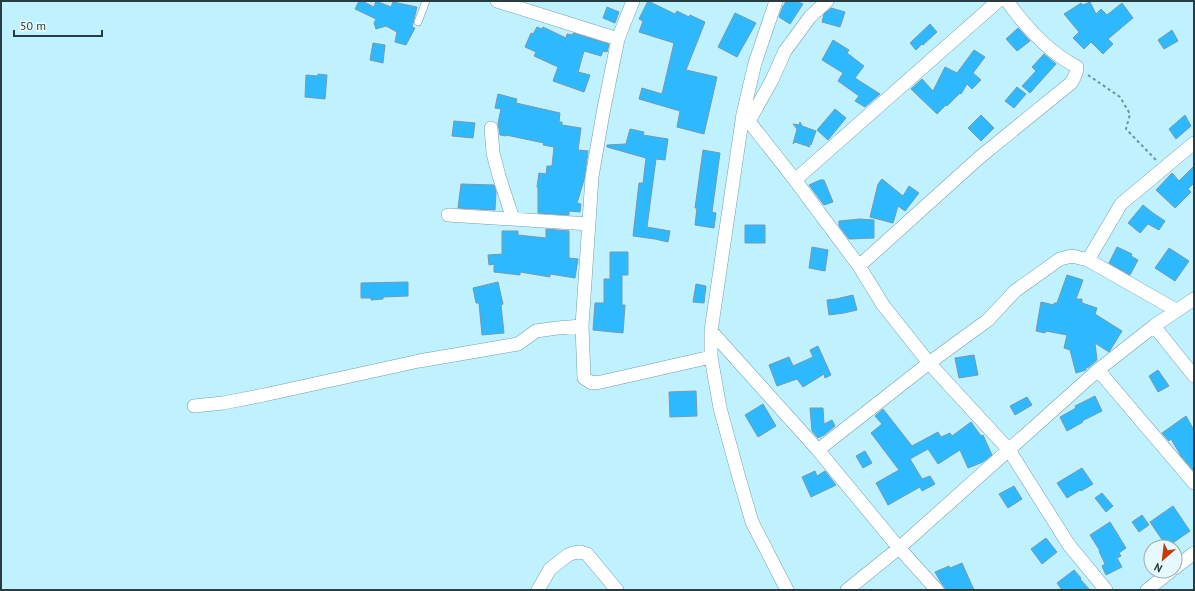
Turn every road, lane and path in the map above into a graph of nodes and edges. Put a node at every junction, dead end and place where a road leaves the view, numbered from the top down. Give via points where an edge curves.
1 (426, 1) edge
2 (497, 1) edge
3 (633, 1) edge
4 (776, 1) edge
5 (827, 1) edge
6 (998, 1) edge
7 (1007, 1) edge
8 (418, 22) dead end
9 (618, 39) junction
10 (1077, 67) junction
11 (746, 118) junction
12 (491, 128) dead end
13 (1194, 142) edge
14 (1164, 168) junction
15 (795, 180) junction
16 (448, 215) dead end
17 (513, 219) junction
18 (588, 224) junction
19 (1088, 260) junction
20 (859, 266) junction
21 (1194, 299) edge
22 (1176, 310) junction
23 (582, 326) junction
24 (1154, 326) junction
25 (711, 331) junction
26 (711, 357) junction
27 (929, 364) junction
28 (1098, 370) junction
29 (1194, 376) edge
30 (194, 406) dead end
31 (818, 450) junction
32 (1009, 450) junction
33 (1194, 483) edge
34 (899, 548) junction
35 (1194, 553) edge
36 (1183, 562) edge
37 (1161, 579) edge
38 (538, 590) edge
39 (617, 590) edge
40 (788, 590) edge
41 (847, 590) edge
42 (937, 590) edge
43 (1106, 590) edge
44 (1147, 590) edge

1 - 8 lane
2 - 9 street
3 - 9 street
4 - 11 street via 754,63
5 - 11 street via 810,17 785,50 772,80
6 - 15 street
7 - 10 street via 1019,18 1048,47
9 - 18 street via 592,177
10 - 14 path via 1120,97 1130,114 1126,129
10 - 20 street via 1077,72 1070,83 980,157
11 - 15 street
11 - 25 street
12 - 17 street via 493,153
13 - 14 street
14 - 19 street via 1121,204
15 - 20 street
16 - 17 street
17 - 18 street
18 - 23 street
19 - 22 street
19 - 27 street via 1072,256 1060,259 1015,291 988,320
20 - 27 street via 883,305
21 - 22 street
22 - 24 street
23 - 26 street via 584,378 592,383
23 - 30 street via 536,331 518,344 419,361 264,396
24 - 28 street
24 - 29 street
25 - 26 street
25 - 31 street
26 - 40 street via 720,408 752,522
27 - 31 street
27 - 32 street
28 - 32 street
28 - 33 street
31 - 34 street
32 - 34 street
32 - 43 street via 1070,545
34 - 41 street
34 - 42 street
35 - 36 street
37 - 44 street
38 - 39 street via 550,569 573,553 580,552 587,554

